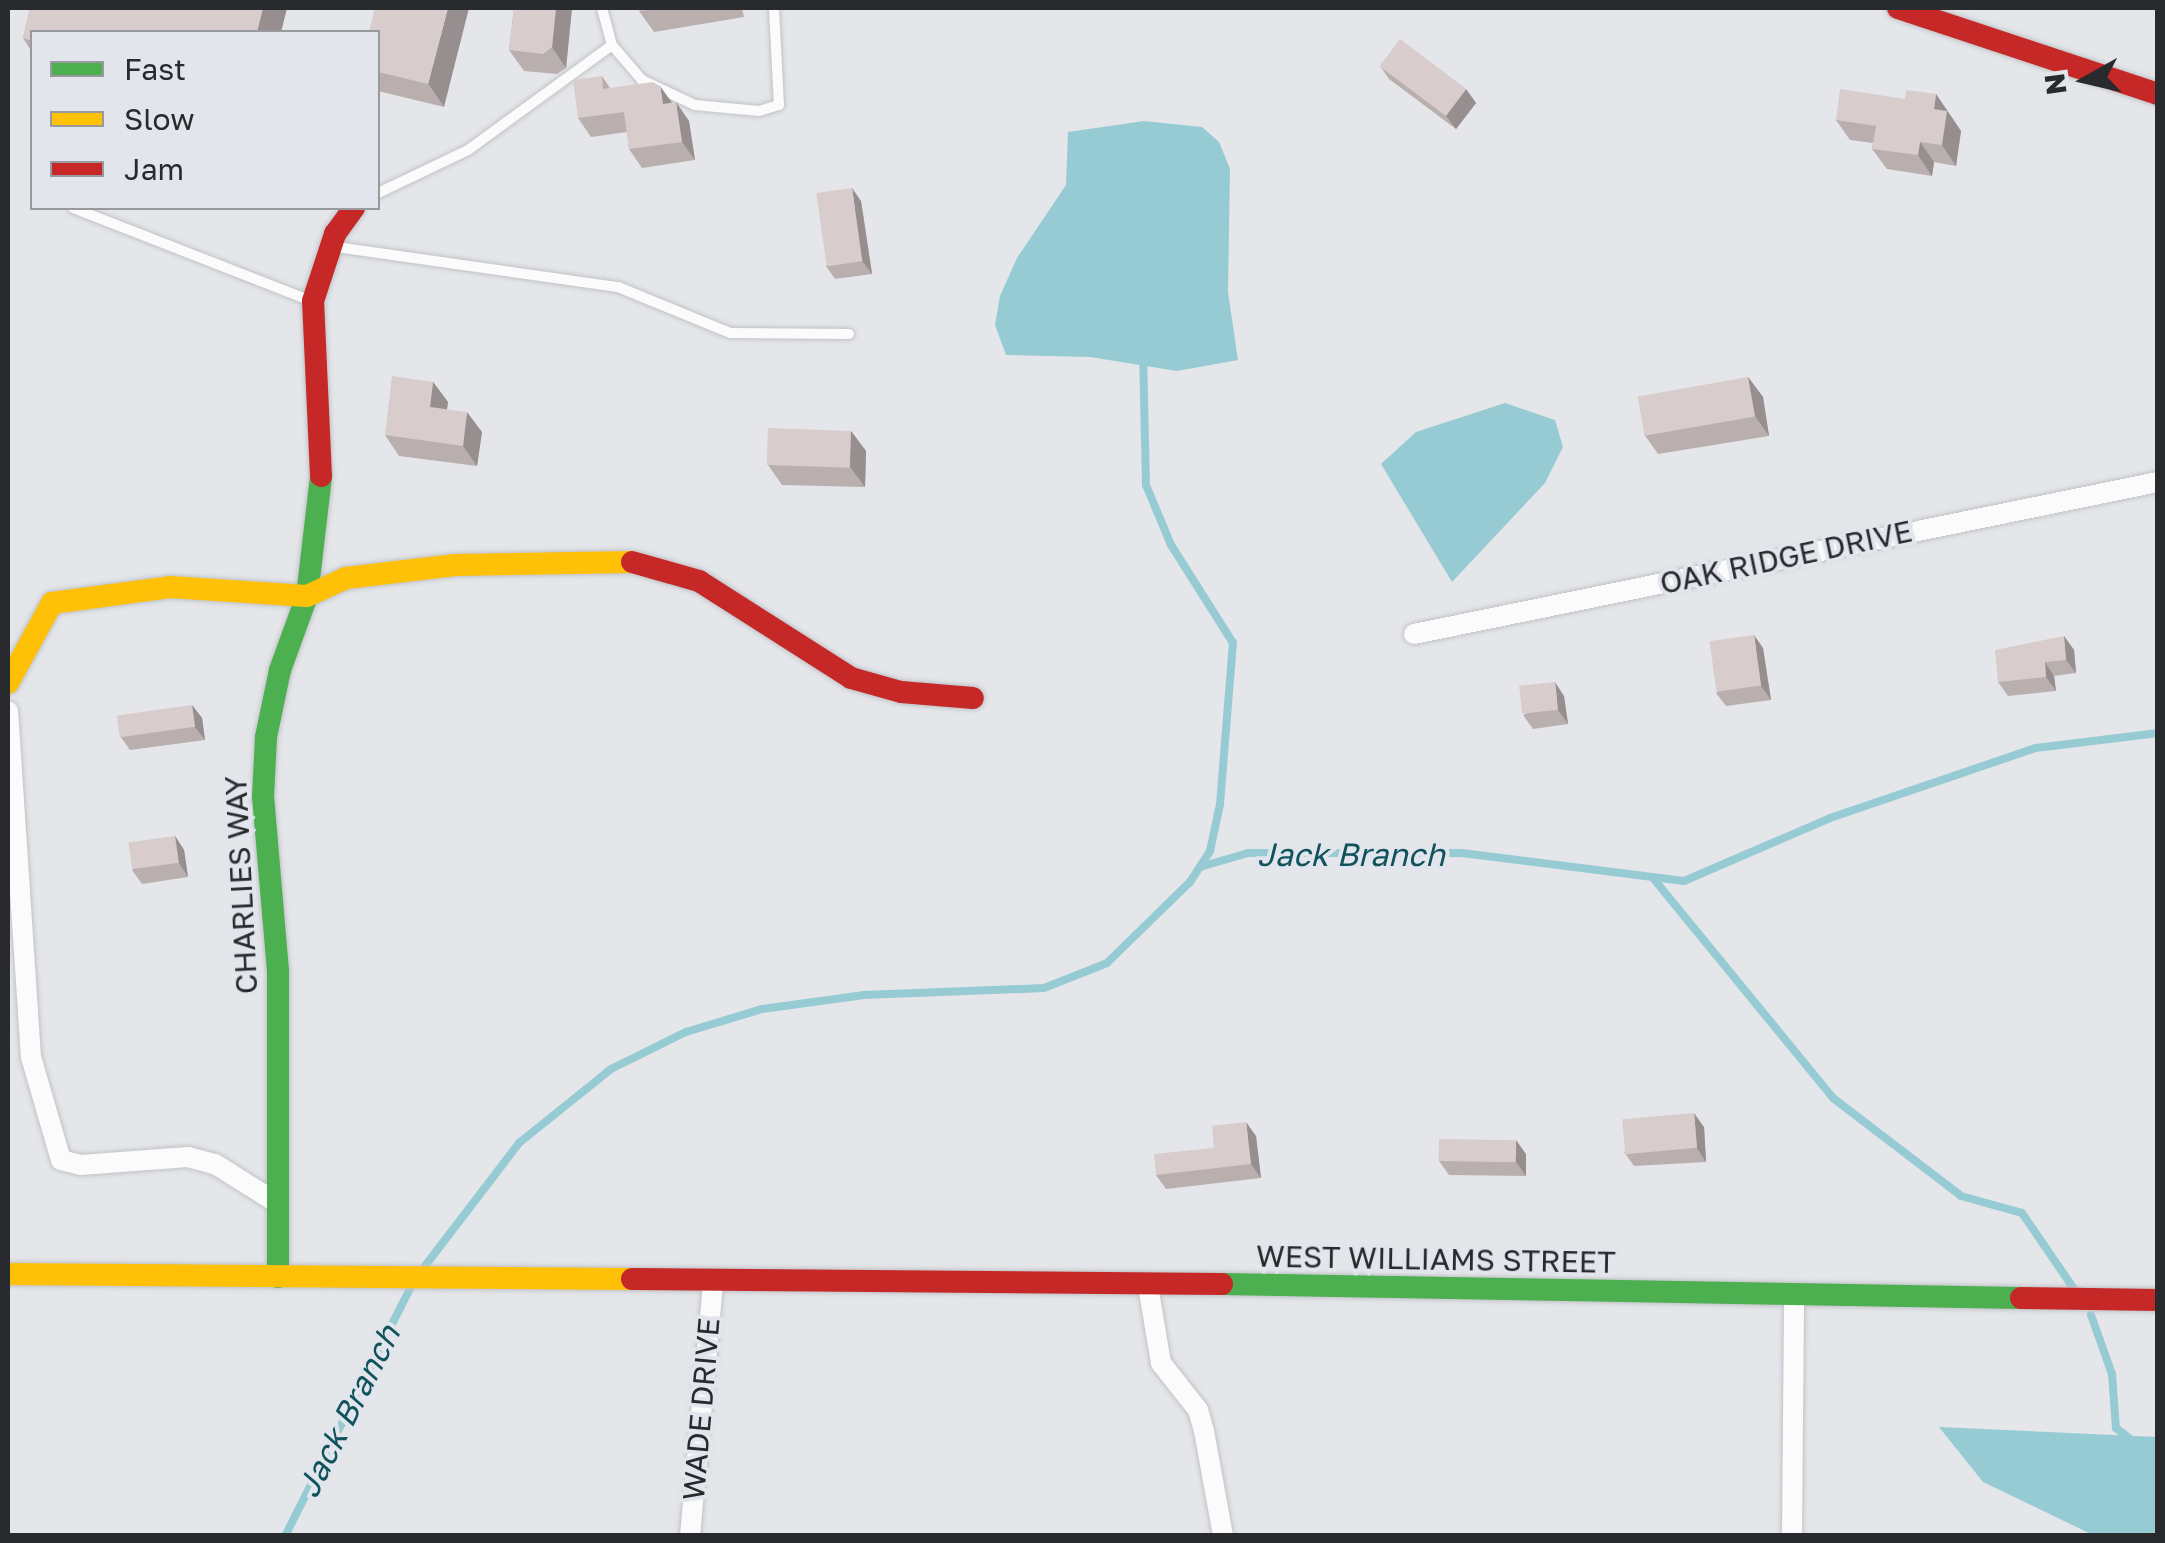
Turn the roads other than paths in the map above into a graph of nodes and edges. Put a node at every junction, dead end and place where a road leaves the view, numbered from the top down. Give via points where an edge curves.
1 (602, 8) edge
2 (774, 8) edge
3 (1898, 8) edge
4 (612, 45) junction
5 (2158, 94) edge
6 (380, 192) edge
7 (79, 210) edge
8 (353, 210) edge
9 (330, 246) junction
10 (313, 301) junction
11 (849, 334) dead end
12 (2158, 482) edge
13 (307, 596) junction
14 (1414, 634) dead end
15 (8, 683) edge
16 (973, 698) dead end
17 (8, 711) edge
18 (274, 1200) junction
19 (8, 1274) edge
20 (278, 1277) junction
21 (713, 1283) junction
22 (1148, 1286) junction
23 (1794, 1296) junction
24 (2158, 1300) edge
25 (690, 1536) edge
26 (1222, 1536) edge
27 (1792, 1536) edge

1 - 4 lane
2 - 4 lane via 779,106 759,112 694,105 642,80
3 - 5 street
4 - 6 lane via 452,160
7 - 10 lane
8 - 9 street, CHARLIES WAY
9 - 10 street, CHARLIES WAY
9 - 11 lane via 618,287 730,333
10 - 13 street, CHARLIES WAY via 322,466
12 - 14 street, OAK RIDGE DRIVE
13 - 15 street via 170,587 52,603
13 - 16 street via 346,578 455,565 656,564 699,580 851,678 901,692
13 - 18 street, CHARLIES WAY via 280,670 262,796 279,1048
17 - 18 street via 31,1058 61,1160 81,1165 188,1157 215,1164
18 - 20 street, CHARLIES WAY
19 - 20 street, WEST WILLIAMS STREET
20 - 21 street, WEST WILLIAMS STREET
21 - 22 street, WEST WILLIAMS STREET
21 - 25 street, WADE DRIVE
22 - 23 street, WEST WILLIAMS STREET
22 - 26 street via 1161,1363 1198,1410 1204,1430
23 - 24 street, WEST WILLIAMS STREET
23 - 27 street

